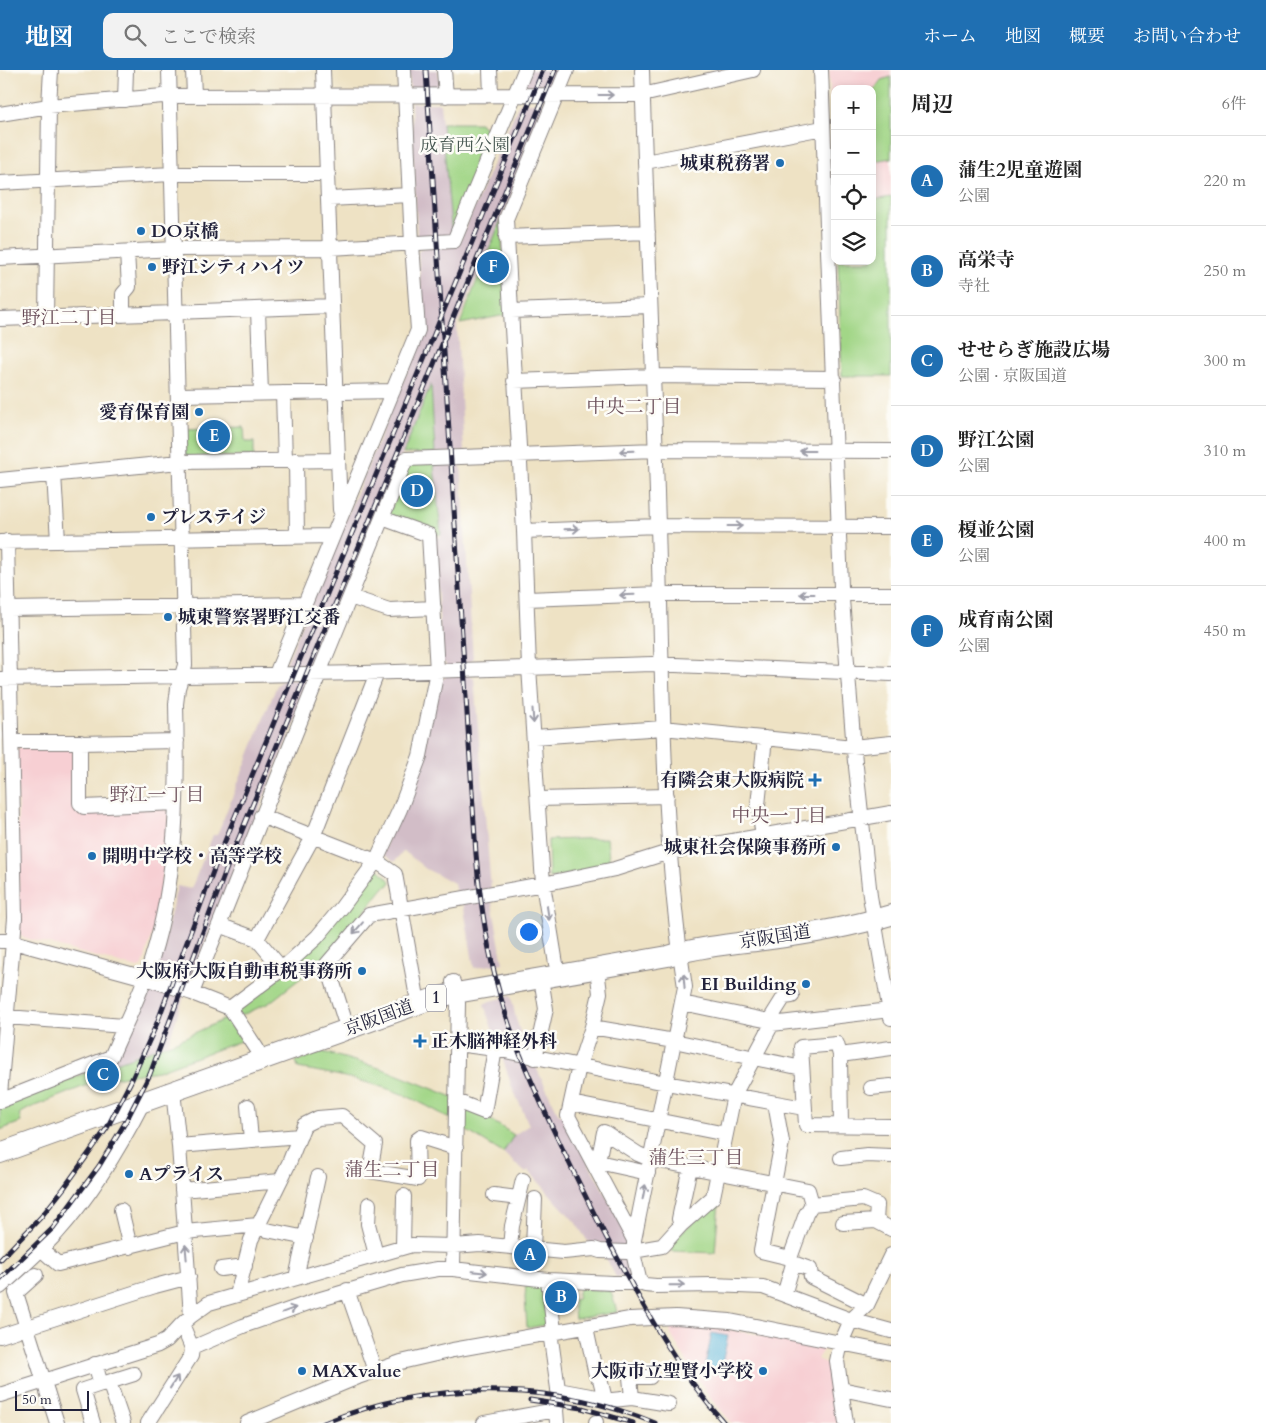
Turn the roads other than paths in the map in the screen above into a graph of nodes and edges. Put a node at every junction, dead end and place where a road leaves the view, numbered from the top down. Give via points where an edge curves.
1 (51, 70) edge
2 (126, 70) edge
3 (169, 70) edge
4 (193, 70) edge
5 (323, 70) edge
6 (404, 70) edge
7 (444, 70) edge
8 (490, 70) edge
9 (525, 70) edge
10 (567, 70) edge
11 (642, 70) edge
12 (753, 70) edge
13 (821, 70) edge
14 (643, 94) junction
15 (514, 95) junction
16 (170, 96) junction
17 (194, 96) junction
18 (324, 96) junction
19 (406, 96) junction
20 (446, 96) junction
21 (491, 96) junction
22 (557, 96) junction
23 (125, 100) junction
24 (49, 106) junction
25 (0, 114) edge
26 (823, 128) junction
27 (645, 162) junction
28 (172, 174) junction
29 (328, 174) junction
30 (48, 181) junction
31 (0, 184) edge
32 (410, 195) junction
33 (328, 199) junction
34 (648, 232) junction
35 (506, 237) junction
36 (412, 244) junction
37 (330, 248) junction
38 (174, 250) junction
39 (127, 252) junction
40 (47, 256) junction
41 (0, 258) edge
42 (332, 306) junction
43 (650, 306) junction
44 (258, 310) junction
45 (511, 311) junction
46 (175, 312) junction
47 (124, 315) junction
48 (46, 317) junction
49 (0, 319) edge
50 (653, 376) junction
51 (834, 378) junction
52 (514, 381) junction
53 (393, 390) junction
54 (336, 392) junction
55 (261, 393) junction
56 (283, 393) junction
57 (178, 395) junction
58 (656, 450) junction
59 (837, 451) junction
60 (891, 451) edge
61 (519, 455) junction
62 (290, 460) junction
63 (338, 460) junction
64 (179, 462) junction
65 (54, 474) junction
66 (0, 480) edge
67 (340, 516) junction
68 (382, 518) junction
69 (658, 526) junction
70 (840, 527) junction
71 (891, 527) edge
72 (524, 531) junction
73 (332, 536) junction
74 (297, 537) junction
75 (181, 539) junction
76 (4, 541) edge
77 (58, 541) junction
78 (660, 594) junction
79 (842, 594) junction
80 (891, 594) edge
81 (350, 597) junction
82 (527, 600) junction
83 (304, 604) junction
84 (183, 607) junction
85 (434, 608) junction
86 (9, 609) junction
87 (662, 664) junction
88 (529, 668) junction
89 (278, 669) dead end
90 (437, 671) junction
91 (847, 671) junction
92 (377, 673) junction
93 (891, 674) edge
94 (182, 676) junction
95 (5, 679) edge
96 (663, 728) junction
97 (534, 737) junction
98 (765, 738) junction
99 (177, 741) junction
100 (12, 742) junction
101 (80, 743) junction
102 (891, 743) edge
103 (853, 747) junction
104 (667, 796) junction
105 (538, 799) junction
106 (176, 803) junction
107 (6, 809) edge
108 (891, 814) edge
109 (261, 816) junction
110 (861, 819) junction
111 (763, 836) junction
112 (314, 837) junction
113 (669, 852) junction
114 (376, 861) junction
115 (543, 884) junction
116 (401, 909) junction
117 (882, 912) edge
118 (219, 925) junction
119 (257, 938) junction
120 (7, 942) edge
121 (680, 947) junction
122 (556, 964) junction
123 (597, 968) junction
124 (282, 969) junction
125 (145, 978) junction
126 (541, 978) junction
127 (888, 982) edge
128 (455, 987) junction
129 (416, 992) junction
130 (192, 993) junction
131 (792, 996) dead end
132 (682, 1003) junction
133 (230, 1008) junction
134 (890, 1014) edge
135 (7, 1017) junction
136 (344, 1018) junction
137 (771, 1023) junction
138 (124, 1026) junction
139 (592, 1027) junction
140 (674, 1041) junction
141 (457, 1044) junction
142 (891, 1048) edge
143 (258, 1049) junction
144 (495, 1049) junction
145 (840, 1055) junction
146 (535, 1058) junction
147 (754, 1058) junction
148 (579, 1066) junction
149 (802, 1068) junction
150 (666, 1083) junction
151 (891, 1086) edge
152 (871, 1088) dead end
153 (173, 1092) junction
154 (0, 1095) edge
155 (734, 1096) junction
156 (0, 1101) edge
157 (456, 1101) junction
158 (143, 1102) junction
159 (571, 1103) junction
160 (775, 1103) junction
161 (248, 1106) dead end
162 (804, 1108) junction
163 (658, 1121) junction
164 (842, 1125) junction
165 (891, 1126) edge
166 (726, 1134) junction
167 (300, 1136) junction
168 (0, 1140) edge
169 (251, 1140) junction
170 (179, 1146) junction
171 (456, 1148) junction
172 (0, 1153) edge
173 (891, 1156) edge
174 (841, 1158) dead end
175 (596, 1163) junction
176 (649, 1166) junction
177 (690, 1167) junction
178 (718, 1172) junction
179 (318, 1177) dead end
180 (523, 1180) dead end
181 (280, 1181) junction
182 (775, 1184) junction
183 (182, 1190) junction
184 (494, 1195) dead end
185 (404, 1196) dead end
186 (518, 1198) junction
187 (536, 1199) dead end
188 (369, 1204) dead end
189 (812, 1204) junction
190 (121, 1210) dead end
191 (876, 1221) junction
192 (843, 1223) dead end
193 (681, 1225) junction
194 (257, 1227) junction
195 (891, 1230) edge
196 (185, 1232) junction
197 (306, 1238) junction
198 (635, 1245) junction
199 (454, 1246) junction
200 (130, 1247) junction
201 (403, 1247) junction
202 (510, 1247) junction
203 (534, 1248) junction
204 (41, 1249) junction
205 (376, 1255) junction
206 (891, 1256) edge
207 (792, 1261) junction
208 (245, 1266) junction
209 (221, 1269) dead end
210 (453, 1269) junction
211 (36, 1275) dead end
212 (188, 1277) junction
213 (296, 1278) junction
214 (548, 1280) junction
215 (640, 1283) junction
216 (0, 1287) edge
217 (347, 1290) junction
218 (236, 1295) junction
219 (784, 1295) junction
220 (867, 1305) junction
221 (187, 1320) junction
222 (851, 1320) junction
223 (26, 1328) junction
224 (891, 1331) edge
225 (552, 1332) junction
226 (587, 1333) dead end
227 (0, 1336) edge
228 (841, 1343) junction
229 (192, 1348) junction
230 (891, 1353) edge
231 (95, 1364) junction
232 (375, 1370) junction
233 (134, 1374) dead end
234 (650, 1377) dead end
235 (43, 1381) junction
236 (105, 1383) junction
237 (841, 1389) junction
238 (558, 1390) junction
239 (0, 1394) edge
240 (632, 1398) junction
241 (605, 1399) junction
242 (891, 1399) edge
243 (669, 1404) dead end
244 (556, 1417) edge
245 (514, 1420) edge
246 (57, 1423) edge
247 (93, 1423) edge
248 (123, 1423) edge
249 (148, 1423) edge
250 (247, 1423) edge
251 (484, 1423) edge
252 (846, 1423) edge

1 - 24 street
2 - 23 street
3 - 16 street
4 - 17 street
5 - 18 street
6 - 19 street
7 - 20 street
8 - 21 street
9 - 15 street
10 - 22 street
11 - 14 street
12 - 14 street
13 - 26 street
22 -> 14 street
14 - 27 street
15 - 21 street
15 - 22 street
15 - 36 street via 454,241
16 - 17 street
16 - 23 street
16 - 28 street
17 - 18 street
18 - 19 street
18 - 29 street
19 - 20 street
19 - 32 street
20 - 21 street
22 - 35 street via 506,219
23 - 24 street
24 - 25 street
24 - 30 street
26 - 27 street
26 - 51 street
27 - 34 street
28 - 29 street
28 - 30 street
28 - 38 street
29 - 33 street
30 - 31 street
30 - 40 street
32 - 33 street
32 - 36 street
33 - 37 street
34 - 35 street
34 - 43 street
35 - 45 street
36 - 37 street
36 - 53 street via 418,330
37 - 38 street
37 - 42 street
38 - 39 street
38 - 46 street
39 - 40 street
39 - 47 street via 129,287 123,294
40 - 41 street
40 - 48 street
42 - 44 street
42 - 54 street
43 - 45 street
43 - 50 street
44 - 46 street
44 - 55 street
45 - 52 street
46 - 47 street
46 - 57 street
47 - 48 street
48 - 49 street
50 - 51 street
50 - 52 street
50 - 58 street
51 - 59 street
52 - 61 street
53 - 54 street
53 - 67 street
54 - 56 street
54 - 63 street
55 - 56 street
55 - 57 street
56 - 62 street
57 - 64 street
59 -> 58 street
58 -> 61 street
58 - 69 street
59 - 60 street
59 - 70 street
61 - 68 street via 406,459
61 - 72 street
62 - 63 street
62 - 64 street
62 - 74 street
63 - 67 street
64 - 65 street
64 - 75 street
65 - 66 street
65 - 77 street
67 - 73 street
68 - 81 street
68 - 85 street via 429,535
69 -> 70 street
72 -> 69 street
69 - 78 street
70 - 71 street
70 - 79 street
72 - 82 street
73 - 74 street
73 - 83 street
74 - 75 street
75 - 77 street
75 - 84 street
76 - 77 street
76 - 86 street
79 -> 78 street
78 -> 82 street
78 - 87 street
79 - 80 street
79 - 91 street
81 - 85 street via 389,610
81 - 109 street
82 - 88 street
83 - 84 street
83 - 89 street
84 - 86 street
84 - 94 street via 185,665
85 - 90 street
86 - 95 street
87 - 88 street
87 - 91 street
87 - 96 street
88 - 90 street
88 -> 97 street
90 - 92 street
90 - 114 street via 420,756
91 - 93 street
91 - 103 street
92 - 94 street
92 - 112 street
94 - 95 street
94 - 99 street via 176,704
95 - 100 street
96 - 97 street
96 - 98 street
96 - 104 street
97 - 105 street
98 - 103 street
98 - 111 street via 758,805
99 - 101 street
99 - 106 street
100 - 101 street
100 - 107 street
101 - 106 street via 80,803 84,807
102 - 103 street
103 - 110 street
104 - 105 street
104 - 113 street
105 - 115 street
106 - 125 street via 174,849 161,928
107 - 120 street via 15,918
108 - 110 street
109 - 112 street
109 - 118 street
110 - 111 street
110 - 117 street
111 - 113 street
112 - 114 street
112 - 119 street
113 - 115 street via 615,869
113 - 121 street
114 - 116 street via 395,874
114 - 124 street via 317,937
115 - 116 street
115 -> 122 street
116 - 129 street
116 -> 136 street via 369,915 327,964
117 - 121 highway, 京阪国道 / 1
117 - 127 street
118 - 119 street
118 - 130 street
119 - 124 street
120 - 125 street
120 - 135 street
121 - 122 highway, 京阪国道 / 1
121 - 123 highway, 京阪国道 / 1 via 668,956
132 -> 121 street via 686,987
122 - 128 highway, 京阪国道 / 1
123 - 126 highway, 京阪国道 / 1
123 - 139 street via 600,993
124 - 133 street
125 - 130 street
125 - 138 street
126 - 128 highway, 京阪国道 / 1
126 - 146 street via 546,1009
127 - 134 street
128 - 129 highway, 京阪国道 / 1
128 - 141 street
128 - 153 highway, 京阪国道 / 1 via 432,999
129 - 136 highway, 京阪国道 / 1
130 - 133 street
131 - 137 street via 784,997
132 - 137 street
132 - 140 street
133 - 143 street
134 - 137 street
135 - 138 street
135 - 154 street
136 - 143 highway, 京阪国道 / 1
137 - 147 street
138 - 156 street via 112,1057
139 - 140 street
139 - 148 street
140 - 147 street
140 - 150 street
141 - 144 street
141 - 157 street
142 - 145 street
143 - 168 highway, 京阪国道 / 1
144 - 146 street
144 - 157 street via 484,1112
145 - 149 street via 837,1044 801,1046
145 - 164 street
146 - 148 street
147 - 149 street
147 - 155 street
148 - 150 street
148 - 159 street
149 - 162 street
150 - 155 street
150 - 163 street
151 - 152 street
153 - 158 highway, 京阪国道 / 1
153 - 170 street
155 - 160 street
155 - 166 street
157 - 171 street
158 - 172 highway, 京阪国道 / 1
158 - 204 street via 105,1170
159 - 163 street
159 - 175 street via 568,1116
160 - 162 street
160 - 182 street via 782,1142
161 - 169 street
162 - 164 street via 806,1125
163 - 166 street
163 - 176 street
164 - 165 street
166 - 178 street
167 - 169 street
167 - 171 street via 304,1125 310,1121 342,1116 375,1144 370,1171 418,1180 417,1140 421,1137
167 - 181 street
169 - 170 street
170 - 183 street
171 - 199 street
173 - 174 street
175 - 176 street
175 - 176 street via 604,1132 638,1154
175 - 198 street
176 - 177 street
198 -> 176 street
177 - 178 street
177 - 193 street via 679,1219
178 - 182 street
178 - 193 street via 713,1197
179 - 197 street
180 - 186 street
181 - 183 street
181 - 194 street
182 - 189 street via 808,1190
182 - 207 street via 761,1251
183 - 196 street
184 - 186 street
185 - 201 street
186 - 202 street
187 - 203 street
188 - 205 street via 368,1224
189 - 191 street via 863,1199 877,1205
189 - 207 street
190 - 200 street
191 - 192 street
191 - 195 street
193 - 198 street via 662,1246
194 - 196 street
194 - 197 street
194 - 208 street
196 - 200 street
212 -> 196 street
197 - 213 street
198 - 203 street via 627,1252 594,1249 564,1252
198 - 215 street via 634,1257
199 - 201 street
199 - 202 street
199 - 210 street
200 - 204 street via 58,1264
201 - 205 street
202 - 203 street
204 - 216 street
205 - 213 street
206 - 220 street
207 - 219 street
207 - 220 street via 810,1269 811,1277
208 - 209 street
208 - 218 street
210 -> 214 street
210 - 217 street via 414,1272
211 - 223 street via 16,1294
212 - 221 street
212 - 223 street
213 - 218 street
214 - 215 street
214 - 225 street
215 -> 219 street via 763,1287
229 -> 217 street via 243,1326
217 - 232 street
218 - 221 street via 209,1302
219 - 222 street
220 - 222 street
221 - 229 street
221 - 231 street via 167,1340
222 - 224 street
222 - 228 street
223 - 227 street
223 - 235 street
225 - 228 street via 630,1319 696,1317
225 - 232 street via 435,1354
225 - 238 street
226 - 241 street
228 - 230 street
228 - 237 street via 837,1361
249 -> 229 street via 191,1356
231 - 235 street
231 - 236 street
232 - 250 street
233 - 236 street
234 - 240 street via 630,1377
235 - 239 street
235 - 246 street
236 - 247 street via 83,1390
236 - 248 street
237 - 242 street
237 - 252 street
238 - 241 street
238 - 244 street
240 - 241 street
240 - 243 street
244 - 245 street
245 - 251 street

